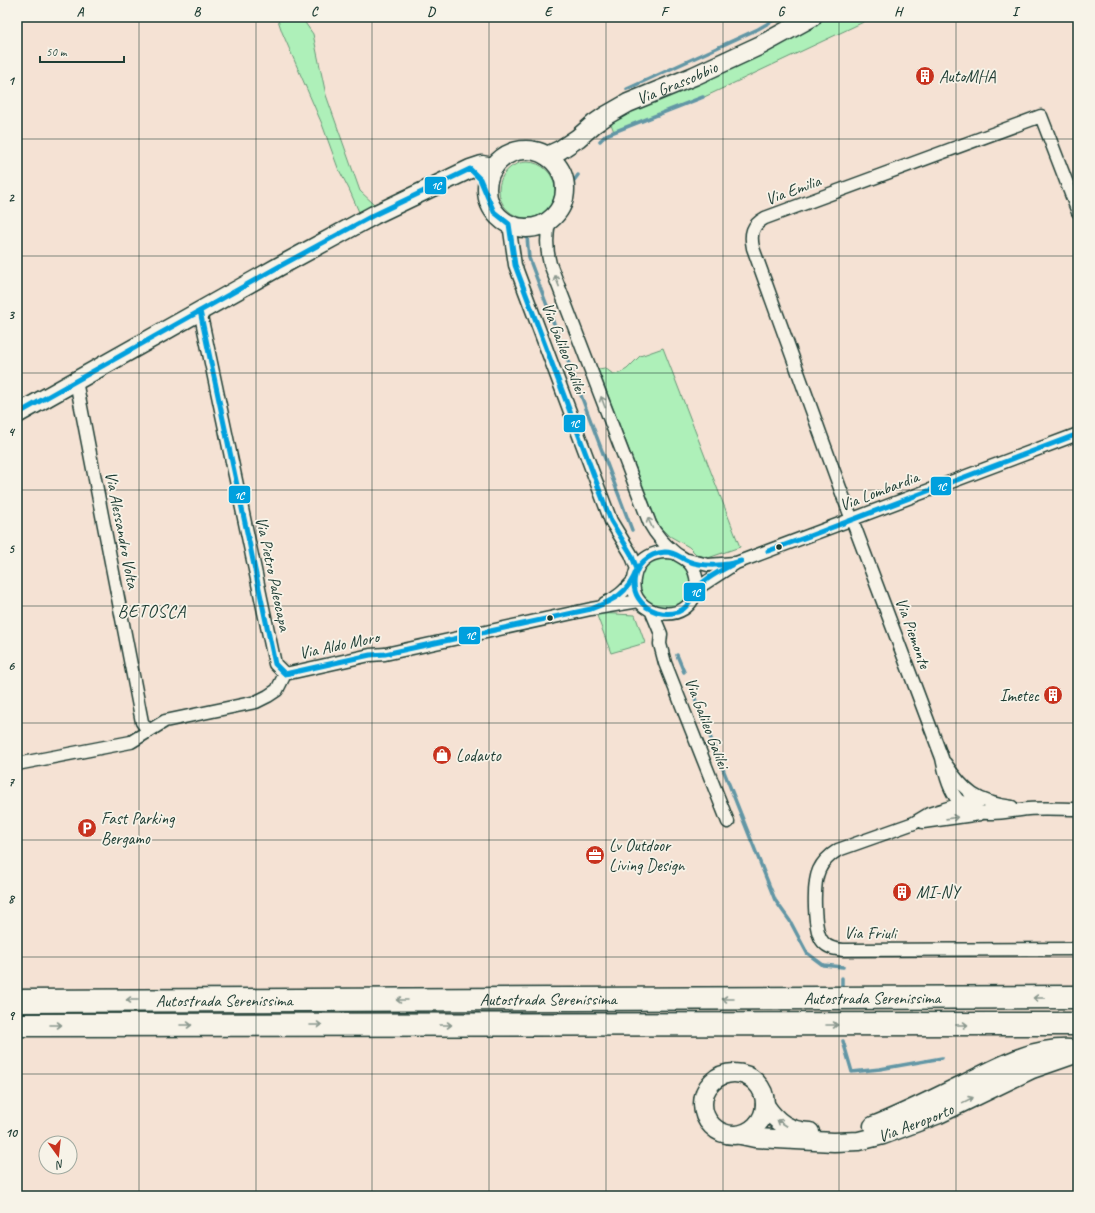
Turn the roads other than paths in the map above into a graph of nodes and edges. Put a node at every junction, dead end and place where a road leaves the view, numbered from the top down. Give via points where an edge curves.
1 (812, 17) edge
2 (578, 138) junction
3 (547, 156) junction
4 (494, 166) junction
5 (470, 169) junction
6 (564, 181) junction
7 (487, 194) junction
8 (1078, 212) edge
9 (550, 219) junction
10 (509, 224) junction
11 (200, 311) junction
12 (76, 381) junction
13 (17, 414) edge
14 (1078, 434) edge
15 (853, 519) junction
16 (675, 553) junction
17 (688, 560) junction
18 (736, 563) junction
19 (635, 574) junction
20 (696, 588) junction
21 (639, 601) junction
22 (591, 609) junction
23 (651, 610) junction
24 (680, 611) junction
25 (661, 634) junction
26 (285, 674) junction
27 (148, 731) junction
28 (942, 758) junction
29 (17, 764) edge
30 (982, 800) junction
31 (961, 804) junction
32 (1029, 809) junction
33 (1078, 809) edge
34 (991, 813) junction
35 (728, 822) dead end
36 (914, 823) junction
37 (1078, 949) edge
38 (1078, 998) edge
39 (17, 1000) edge
40 (1078, 1024) edge
41 (17, 1025) edge
42 (1078, 1049) edge
43 (1078, 1053) edge
44 (765, 1105) junction
45 (741, 1135) junction

1 - 2 street, Via Grassobbio via 761,45 628,103 594,124
2 - 3 street, Via Grassobbio
2 - 6 street via 565,164
3 - 4 street via 527,150 516,151 503,156
3 - 6 street via 558,167
4 - 5 street via 482,165
4 - 7 street via 488,180
5 - 7 street via 482,181
5 - 11 street via 374,215
6 - 9 street via 562,202
7 - 10 street via 494,212
8 - 15 street, Via Emilia via 1041,116 765,218 754,227 751,237 753,248
9 - 10 street via 530,227
16 -> 9 street via 656,536 650,524 550,264 547,253 547,230
10 - 19 street, Via Galileo Galilei via 515,265 611,521 632,554
11 - 12 street
11 - 26 street, Via Pietro Paleocapa via 275,664
12 - 13 street
12 - 27 street, Via Alessandro Volta via 142,722
14 - 15 street, Via Lombardia
15 - 18 street, Via Lombardia
15 - 28 street, Via Piemonte
16 - 17 street
16 - 19 street via 657,552 645,559
17 - 18 street, Via Lombardia via 708,565
17 - 20 street via 697,578
18 - 20 street, Via Lombardia
19 - 21 street via 634,587
19 - 22 street, Via Aldo Moro via 625,591 615,599
20 - 24 street via 688,605
21 - 22 street, Via Aldo Moro
21 - 23 street
22 - 26 street, Via Aldo Moro
23 - 24 street via 663,614
23 - 25 street, Via Galileo Galilei
24 - 25 street
25 - 35 street, Via Galileo Galilei via 660,644 665,663
26 - 27 street, Via Aldo Moro via 277,690 256,702 165,720
27 - 29 street, Via Aldo Moro via 131,742
28 - 30 street, Via Piemonte via 962,786
28 - 31 street, Via Piemonte via 950,790
30 - 31 street, Via Friuli
30 - 32 street, Via Piemonte
31 - 34 street, Via Piemonte via 976,812
31 - 36 street, Via Friuli via 929,814
32 - 33 street, Via Piemonte
32 - 34 street, Via Piemonte
36 -> 34 street, Via Friuli
36 - 37 street, Via Friuli via 838,850 824,861 816,877 816,926 820,938 827,946 843,950
38 -> 39 highway, Autostrada Serenissima
41 -> 40 highway, Autostrada Serenissima
42 -> 44 street, Via Aeroporto via 1048,1050 1017,1058 891,1119 857,1131 815,1132 791,1129 778,1121
45 -> 43 street, Via Aeroporto via 755,1138 859,1141 927,1118 1032,1069
44 - 45 street via 760,1122 752,1130
44 - 45 street via 761,1088 748,1076 726,1074 711,1083 702,1103 706,1120 718,1132

